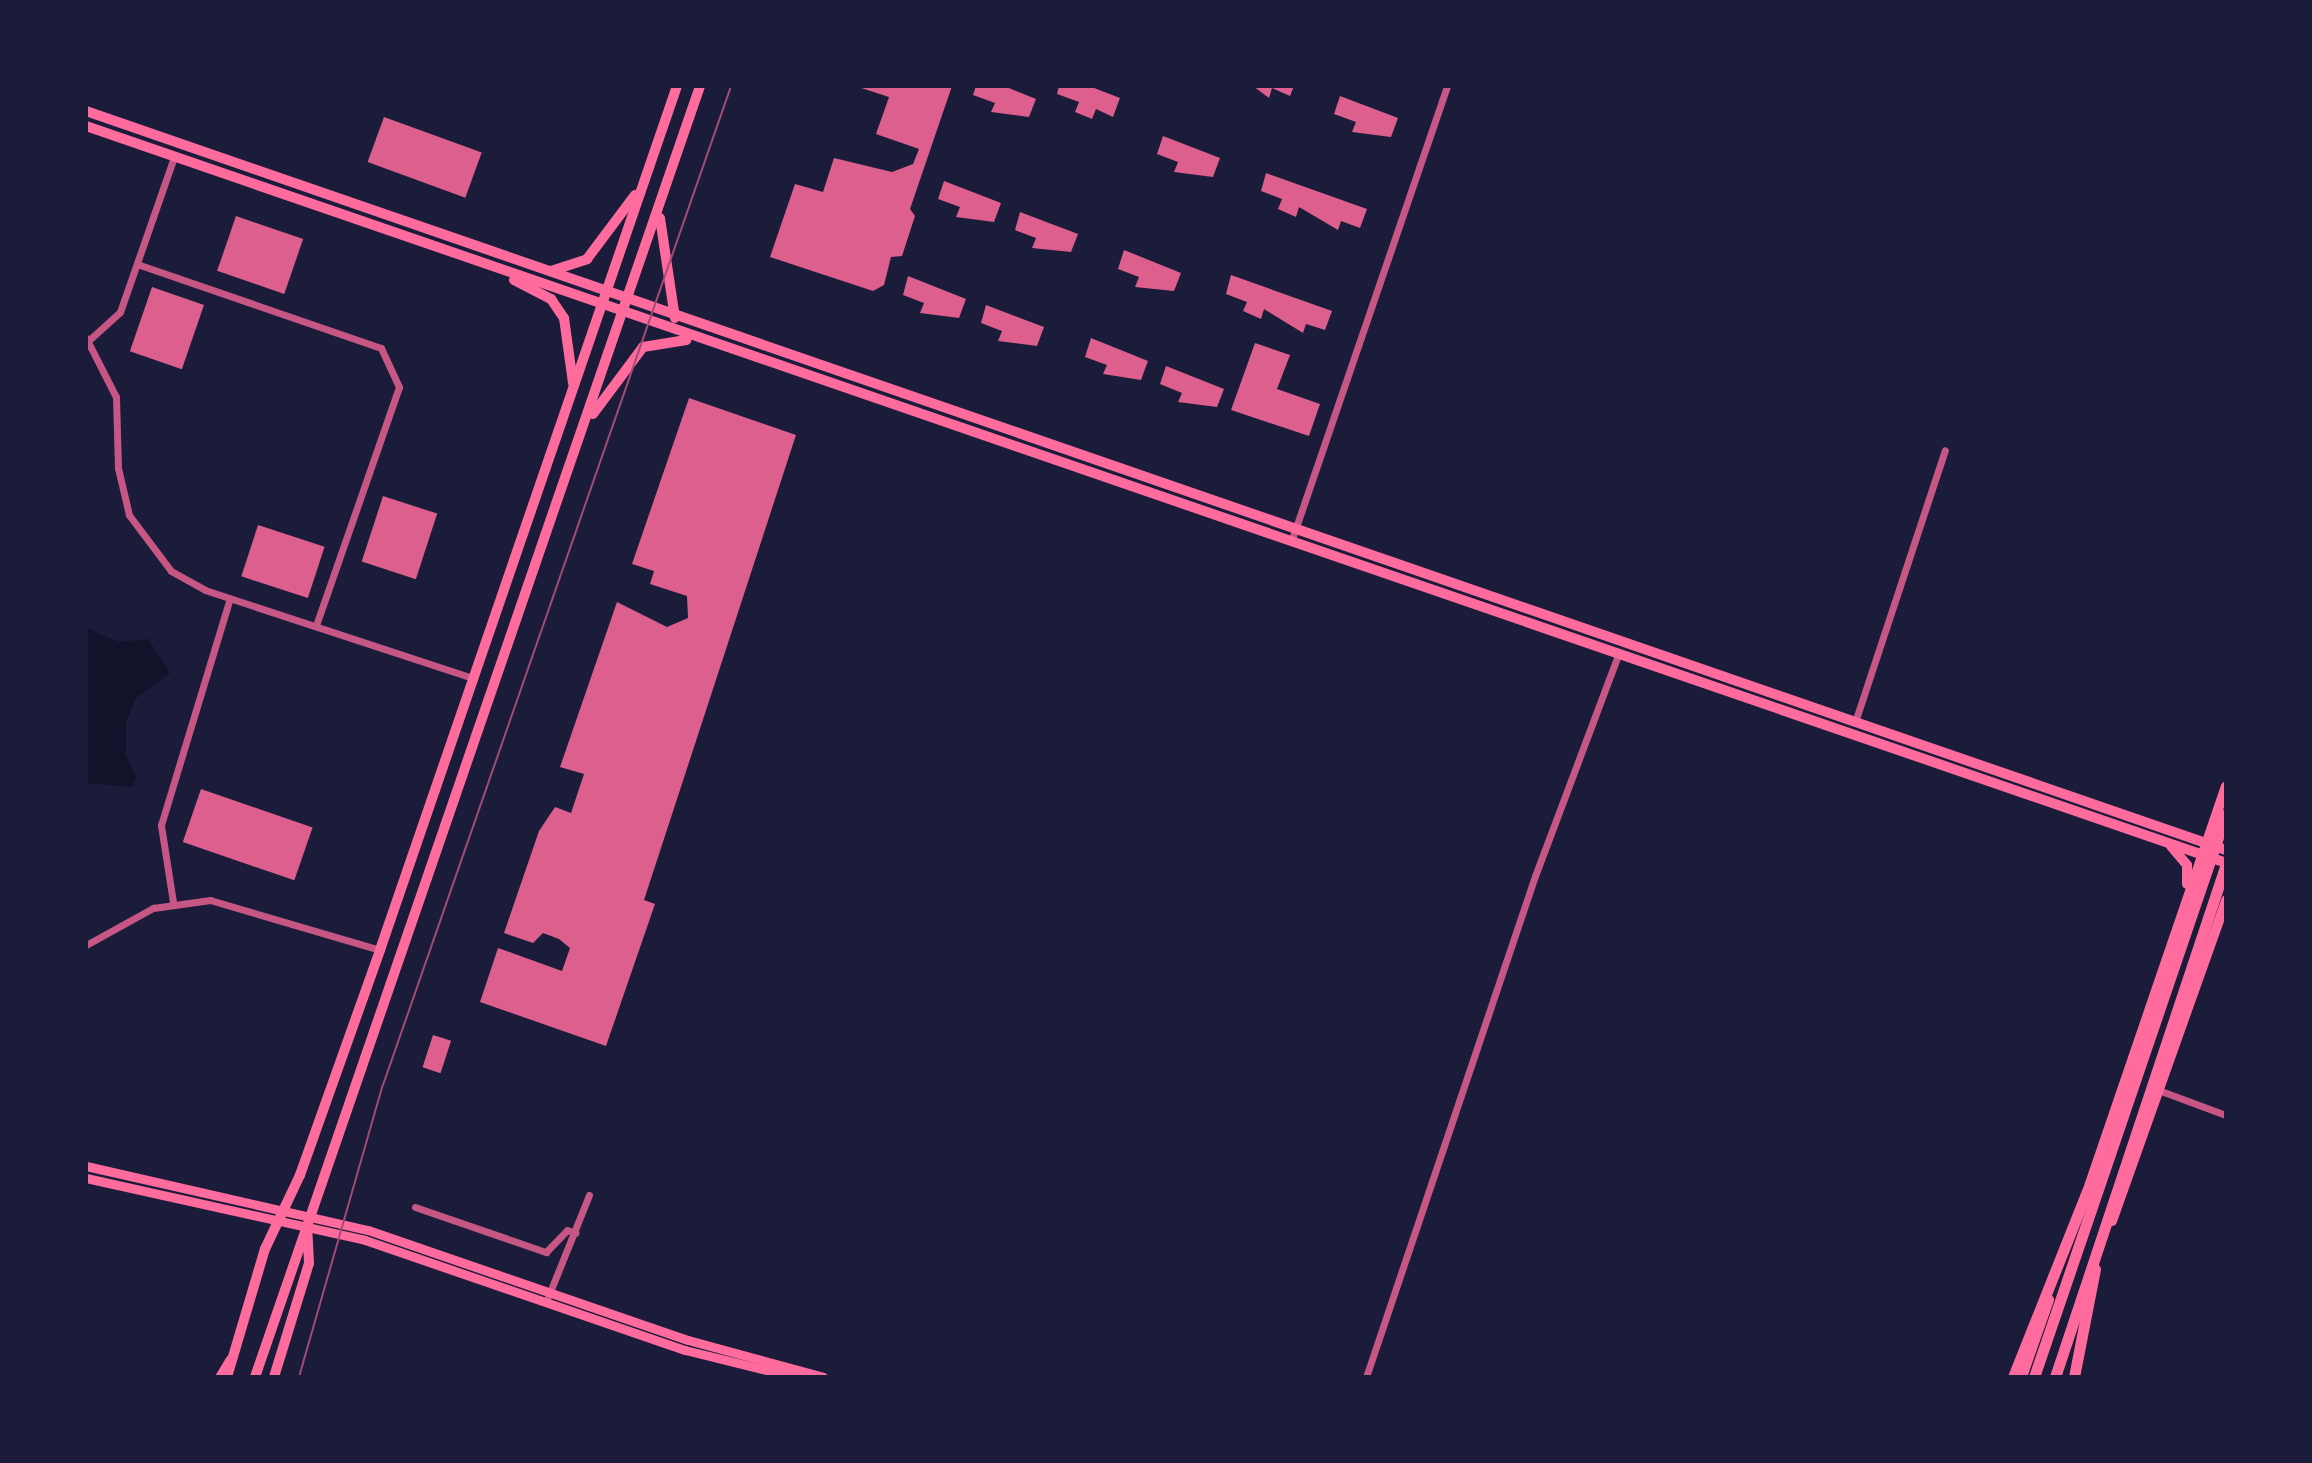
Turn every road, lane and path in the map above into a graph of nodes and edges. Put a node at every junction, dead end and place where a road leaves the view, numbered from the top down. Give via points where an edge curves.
1 (677, 86) edge
2 (700, 86) edge
3 (1447, 86) edge
4 (86, 111) edge
5 (86, 126) edge
6 (174, 157) junction
7 (643, 183) junction
8 (660, 211) junction
9 (465, 257) junction
10 (137, 264) junction
11 (549, 272) junction
12 (606, 293) junction
13 (627, 300) junction
14 (601, 305) junction
15 (622, 313) junction
16 (675, 318) junction
17 (87, 340) edge
18 (704, 341) junction
19 (573, 383) junction
20 (586, 425) junction
21 (1945, 450) dead end
22 (1297, 525) junction
23 (1293, 536) junction
24 (230, 598) junction
25 (316, 626) junction
26 (1622, 644) junction
27 (472, 678) junction
28 (1856, 719) junction
29 (2226, 787) edge
30 (2226, 814) edge
31 (2207, 841) junction
32 (2167, 842) junction
33 (2226, 850) edge
34 (2202, 855) junction
35 (2226, 864) edge
36 (2226, 900) edge
37 (173, 902) junction
38 (2182, 904) junction
39 (86, 945) edge
40 (380, 950) junction
41 (2161, 1091) junction
42 (2226, 1115) edge
43 (86, 1166) edge
44 (86, 1178) edge
45 (2087, 1191) junction
46 (589, 1195) dead end
47 (415, 1207) dead end
48 (282, 1212) junction
49 (309, 1220) junction
50 (576, 1233) junction
51 (2095, 1269) junction
52 (547, 1297) junction
53 (238, 1345) junction
54 (757, 1368) edge
55 (219, 1377) edge
56 (227, 1377) edge
57 (234, 1377) edge
58 (255, 1377) edge
59 (274, 1377) edge
60 (794, 1377) edge
61 (823, 1377) edge
62 (1366, 1377) edge
63 (2013, 1377) edge
64 (2022, 1377) edge
65 (2034, 1377) edge
66 (2055, 1377) edge
67 (2074, 1377) edge

1 - 7 main road
2 - 8 main road
3 - 22 street
4 - 11 main road
5 - 6 main road
6 - 9 main road
6 - 10 street
7 - 11 main road via 587,259
7 - 12 main road
8 - 13 main road
8 - 16 main road
9 - 14 main road
9 - 19 main road via 557,306
10 - 17 street via 120,312
10 - 25 street via 381,348 399,387
11 - 12 main road
12 - 13 main road
12 - 14 main road
13 - 15 main road
13 - 16 main road
14 - 15 main road
14 - 19 main road
15 - 18 main road
15 - 20 main road
16 - 22 main road
17 - 24 street via 116,397 121,489 138,533 171,571
18 - 20 main road via 666,339 643,347
18 - 23 main road
19 - 27 main road
20 - 49 main road via 547,520
21 - 28 street
22 - 23 street
22 - 26 main road
23 - 26 main road
24 - 25 street
24 - 37 street via 161,825
25 - 27 street
26 - 28 main road
26 - 32 main road
26 - 62 street via 1535,876
27 - 40 main road
28 - 31 main road
29 - 31 main road
30 - 65 highway
31 - 33 main road
31 - 34 main road
32 - 34 main road
32 - 38 main road via 2187,865
34 - 35 main road
34 - 38 main road
35 - 66 highway
36 - 41 main road
37 - 39 street
37 - 40 street via 230,903
38 - 45 main road
40 - 48 main road
41 - 42 street
41 - 51 main road
43 - 48 main road
44 - 48 main road
45 - 63 highway
45 - 64 main road
46 - 50 street
47 - 50 street via 546,1252 567,1230
48 - 49 main road
48 - 53 main road
49 - 52 main road
49 - 58 main road
49 - 59 main road via 309,1263
50 - 52 street
51 - 66 main road
51 - 67 highway
52 - 54 main road
53 - 55 main road
53 - 56 main road
53 - 57 main road
54 - 60 main road
54 - 61 main road

